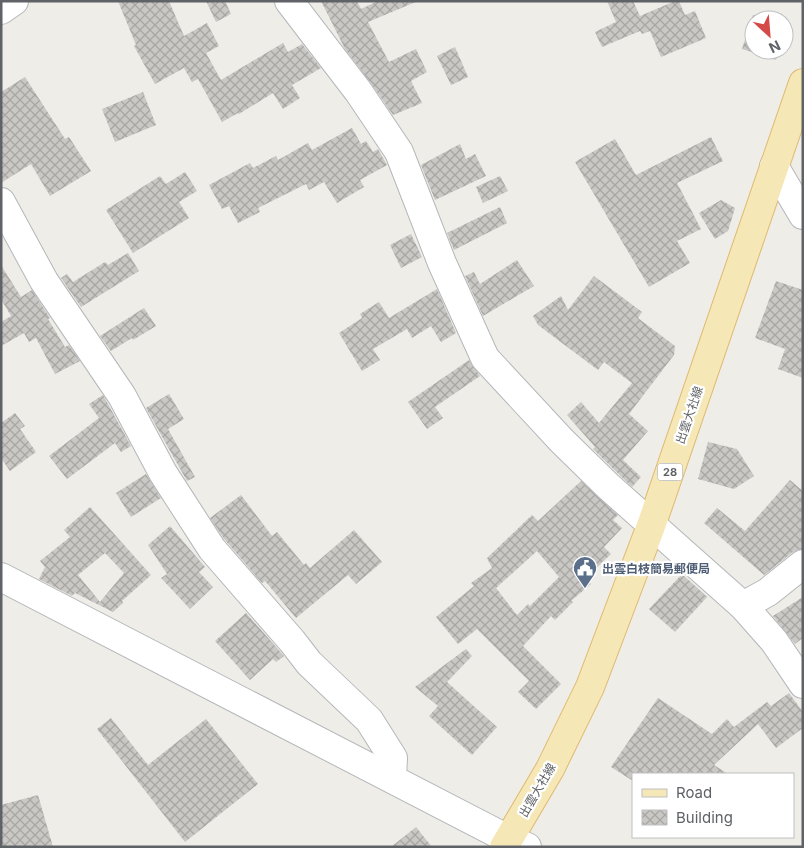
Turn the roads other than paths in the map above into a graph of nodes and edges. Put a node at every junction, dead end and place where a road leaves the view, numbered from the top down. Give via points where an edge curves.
1 (14, 1) edge
2 (289, 1) edge
3 (1, 10) edge
4 (803, 83) edge
5 (774, 166) junction
6 (803, 183) edge
7 (1, 202) edge
8 (803, 215) edge
9 (651, 526) junction
10 (803, 564) edge
11 (1, 577) edge
12 (743, 606) junction
13 (803, 684) edge
14 (392, 777) junction
15 (513, 844) edge

1 - 3 street
2 - 9 street via 358,91 399,152 442,263 485,358 562,441
4 - 5 main road, 出雲大社線 / 28
5 - 6 street
5 - 8 street
5 - 9 main road, 出雲大社線 / 28
7 - 14 street via 44,281 122,396 163,473 212,549 308,663 369,720 393,758
9 - 12 street
9 - 15 main road, 出雲大社線 / 28 via 590,687
10 - 12 street via 768,592
11 - 14 street
12 - 13 street via 774,641
14 - 15 street

